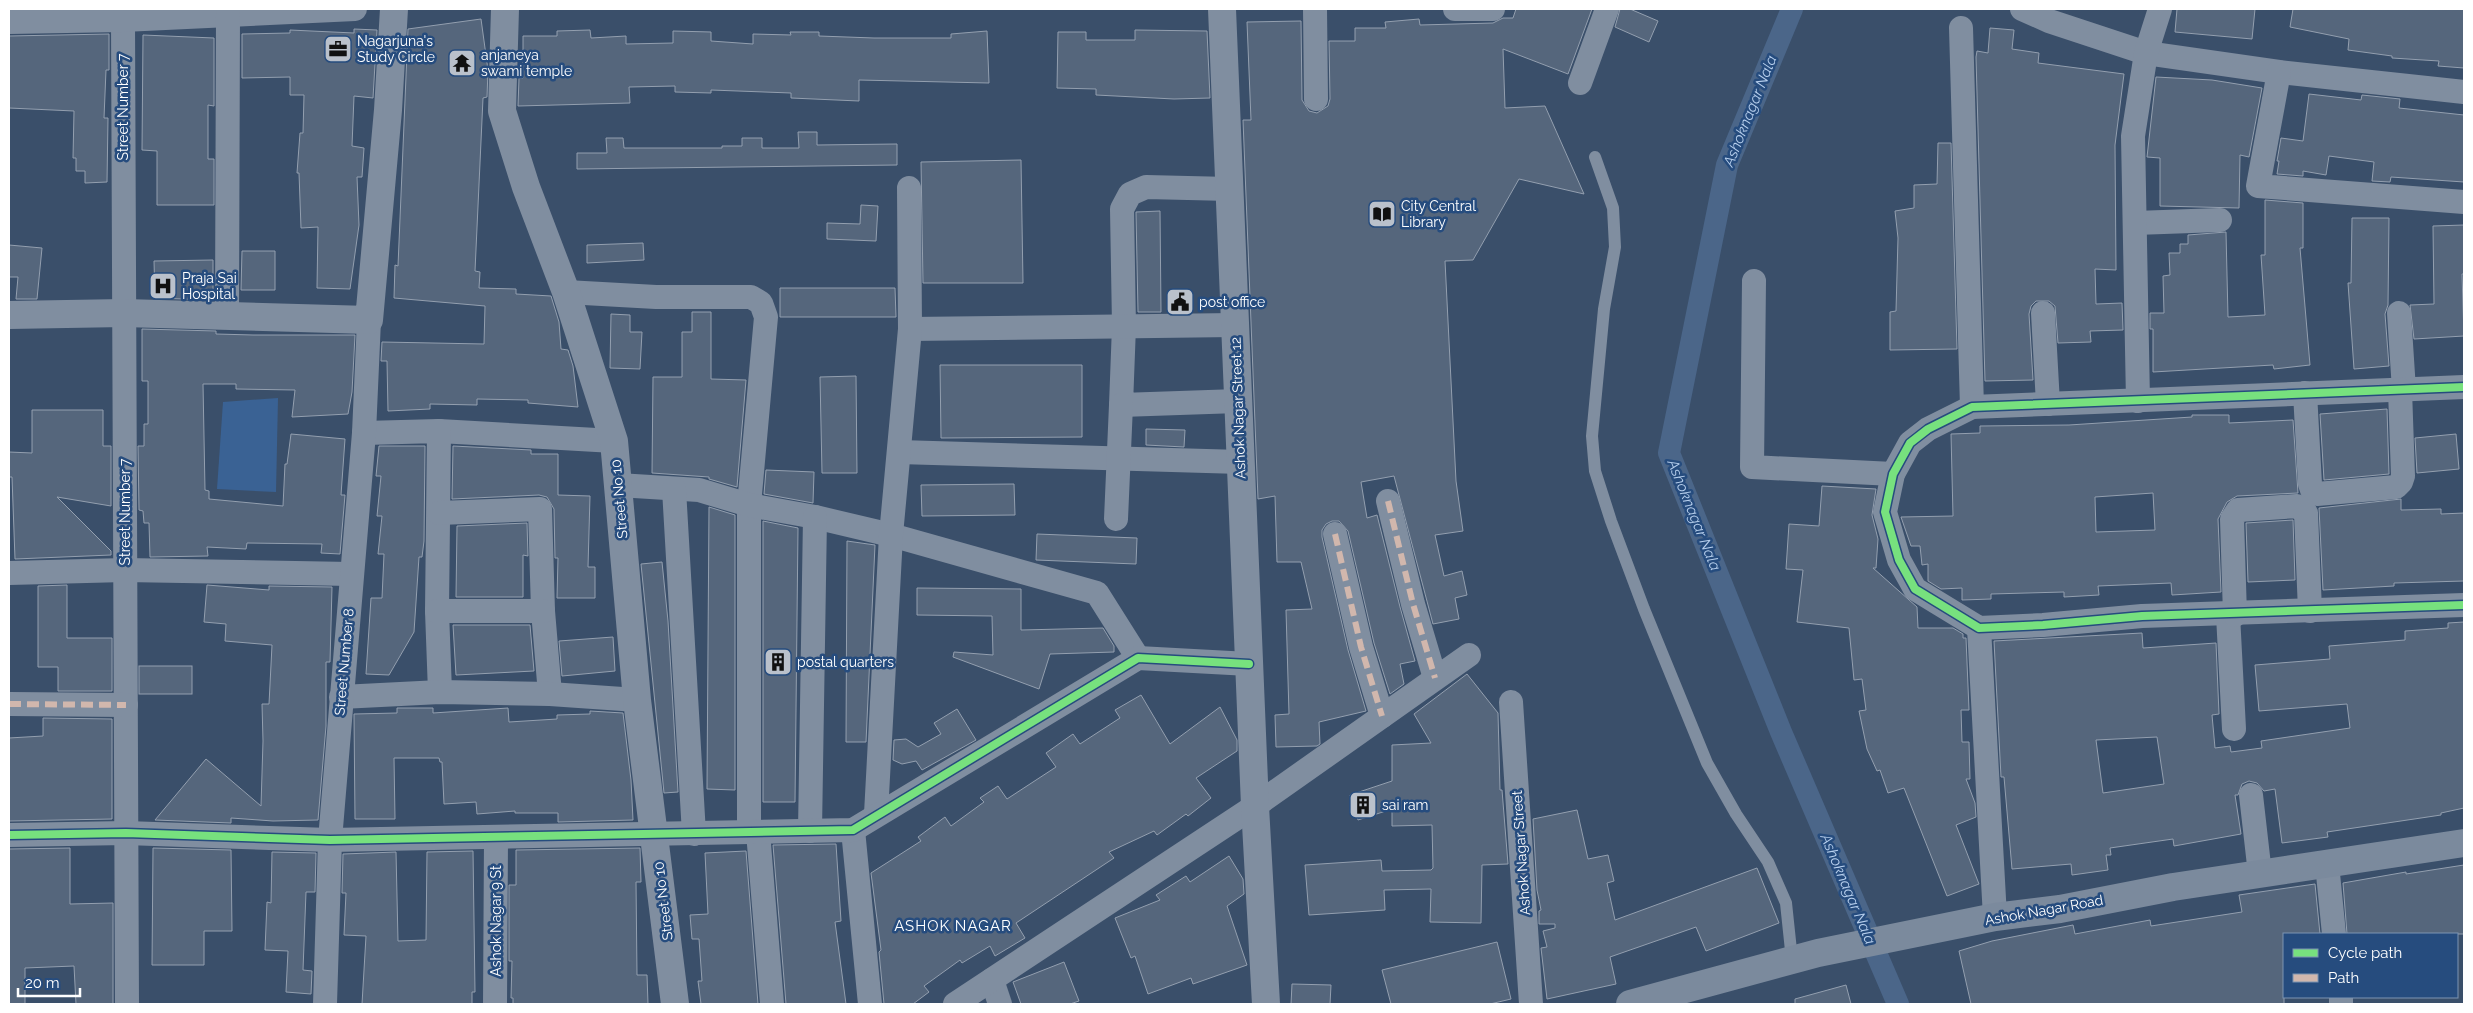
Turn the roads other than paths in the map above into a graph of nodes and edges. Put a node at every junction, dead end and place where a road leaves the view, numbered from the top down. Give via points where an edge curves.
1 (355, 9) edge
2 (394, 9) edge
3 (505, 9) edge
4 (1222, 9) edge
5 (1315, 9) edge
6 (1455, 9) edge
7 (1493, 9) edge
8 (1607, 9) edge
9 (2022, 9) edge
10 (2160, 9) edge
11 (184, 13) edge
12 (62, 15) edge
13 (228, 15) junction
14 (123, 20) junction
15 (9, 22) edge
16 (1961, 28) dead end
17 (2146, 53) junction
18 (2279, 72) junction
19 (1580, 82) dead end
20 (2464, 92) edge
21 (1316, 99) dead end
22 (1595, 157) dead end
23 (909, 188) dead end
24 (1230, 189) junction
25 (2464, 202) edge
26 (2220, 220) dead end
27 (2134, 223) junction
28 (1754, 281) dead end
29 (566, 292) junction
30 (124, 313) junction
31 (2043, 313) dead end
32 (2399, 313) dead end
33 (9, 315) edge
34 (227, 316) junction
35 (369, 320) junction
36 (1235, 325) junction
37 (1124, 326) junction
38 (910, 329) junction
39 (2464, 387) edge
40 (2402, 390) junction
41 (2305, 393) junction
42 (2138, 400) junction
43 (1238, 401) junction
44 (2048, 404) junction
45 (1121, 405) junction
46 (1972, 407) junction
47 (440, 431) junction
48 (364, 433) junction
49 (614, 442) junction
50 (899, 452) junction
51 (1120, 458) junction
52 (1241, 462) junction
53 (1892, 474) junction
54 (618, 485) junction
55 (674, 489) junction
56 (1388, 501) dead end
57 (749, 505) junction
58 (440, 513) junction
59 (815, 517) junction
60 (1116, 519) dead end
61 (1335, 534) dead end
62 (891, 535) junction
63 (125, 570) junction
64 (9, 573) edge
65 (351, 574) junction
66 (2464, 605) edge
67 (543, 610) junction
68 (2310, 611) junction
69 (437, 612) junction
70 (2232, 615) junction
71 (1979, 628) junction
72 (1469, 655) dead end
73 (1138, 658) junction
74 (1249, 664) junction
75 (1435, 678) junction
76 (440, 692) junction
77 (550, 694) junction
78 (341, 698) junction
79 (638, 700) junction
80 (1511, 702) dead end
81 (9, 704) edge
82 (126, 704) junction
83 (1382, 716) junction
84 (2234, 729) dead end
85 (2251, 795) dead end
86 (1255, 806) junction
87 (876, 814) junction
88 (853, 830) junction
89 (810, 831) junction
90 (754, 832) junction
91 (126, 833) junction
92 (694, 834) junction
93 (9, 835) edge
94 (655, 835) junction
95 (496, 838) junction
96 (330, 840) junction
97 (2464, 843) edge
98 (2327, 864) junction
99 (2260, 874) junction
100 (1995, 918) junction
101 (2334, 933) edge
102 (1792, 960) junction
103 (992, 980) junction
104 (127, 1004) edge
105 (325, 1004) edge
106 (496, 1004) edge
107 (675, 1004) edge
108 (772, 1004) edge
109 (870, 1004) edge
110 (955, 1004) edge
111 (1000, 1004) edge
112 (1266, 1004) edge
113 (1531, 1004) edge
114 (1633, 1004) edge

1 - 13 street
2 - 35 street
3 - 29 street, Street No 10 via 502,111 526,187
4 - 24 street, Ashok Nagar Street 12
5 - 21 street
6 - 7 street
8 - 19 street
9 - 17 street
10 - 17 street
11 - 13 street
11 - 14 street
12 - 14 street
12 - 15 street
13 - 34 street
14 - 30 street, Street Number 7
16 - 46 street
17 - 18 street
17 - 27 street via 2133,136
18 - 20 street
18 - 25 street via 2258,186
22 - 102 lane via 1613,208 1615,247 1604,309 1592,436 1595,471 1640,600 1708,763 1768,862 1786,903
23 - 38 street
24 - 36 street, Ashok Nagar Street 12
24 - 37 street via 1146,187 1130,194 1122,209
26 - 27 street
27 - 42 street
28 - 53 street via 1752,468
29 - 49 street, Street No 10
29 - 57 street via 656,298 751,296 762,304 766,317
30 - 33 street
30 - 34 street
30 - 63 street, Street Number 7
31 - 44 street
32 - 40 street
34 - 35 street
35 - 48 street, Street Number 8
36 - 37 street
36 - 43 street, Ashok Nagar Street 12
37 - 38 street
37 - 45 street
38 - 50 street
39 - 40 street
40 - 41 street
40 - 41 street via 2404,476 2401,482 2396,487 2317,494 2310,484
41 - 42 street
42 - 44 street
43 - 45 street
43 - 52 street, Ashok Nagar Street 12
44 - 46 street
45 - 51 street
46 - 53 street via 1928,429 1910,443
47 - 48 street
47 - 49 street
47 - 58 street
48 - 65 street, Street Number 8
49 - 54 street, Street No 10
50 - 51 street
50 - 62 street
51 - 52 street
51 - 60 street
52 - 74 street, Ashok Nagar Street 12
53 - 71 street via 1884,512 1899,560 1915,589
54 - 55 street
54 - 79 street, Street No 10
55 - 57 street via 699,490
55 - 92 street
56 - 75 street
57 - 59 street
57 - 90 street
58 - 67 street via 540,509
58 - 69 street
59 - 62 street
59 - 89 street
61 - 83 street via 1361,647
62 - 73 street via 1097,593
62 - 87 street
63 - 64 street
63 - 65 street
63 - 82 street, Street Number 7
65 - 78 street, Street Number 8
66 - 68 street
67 - 69 street
67 - 77 street
68 - 70 street
68 - 70 street via 2306,513 2297,506 2238,510 2232,519
69 - 76 street
70 - 71 street via 2142,616
70 - 84 street
71 - 100 street
72 - 75 street
73 - 74 street
73 - 87 street
74 - 86 street, Ashok Nagar Street 12
75 - 83 street
76 - 77 street
76 - 78 street
77 - 79 street
78 - 96 street, Street Number 8
79 - 94 street, Street No 10
80 - 113 street, Ashok Nagar Street
81 - 82 street
82 - 91 street, Street Number 7
83 - 86 street
85 - 99 street
86 - 103 street
86 - 112 street, Ashok Nagar Street 12
87 - 88 street
88 - 89 street
88 - 109 street
89 - 90 street
90 - 92 street
90 - 108 street
91 - 93 street
91 - 96 street
91 - 104 street, Street Number 7
92 - 94 street
94 - 95 street
94 - 107 street, Street No 10
95 - 96 street
95 - 106 street, Ashok Nagar 9 St
96 - 105 street, Street Number 8
97 - 98 main road, Ashok Nagar Road
98 - 99 main road, Ashok Nagar Road
98 - 101 street
99 - 100 main road, Ashok Nagar Road
100 - 102 main road, Ashok Nagar Road
102 - 114 main road, Ashok Nagar Road
103 - 110 street
103 - 111 street

